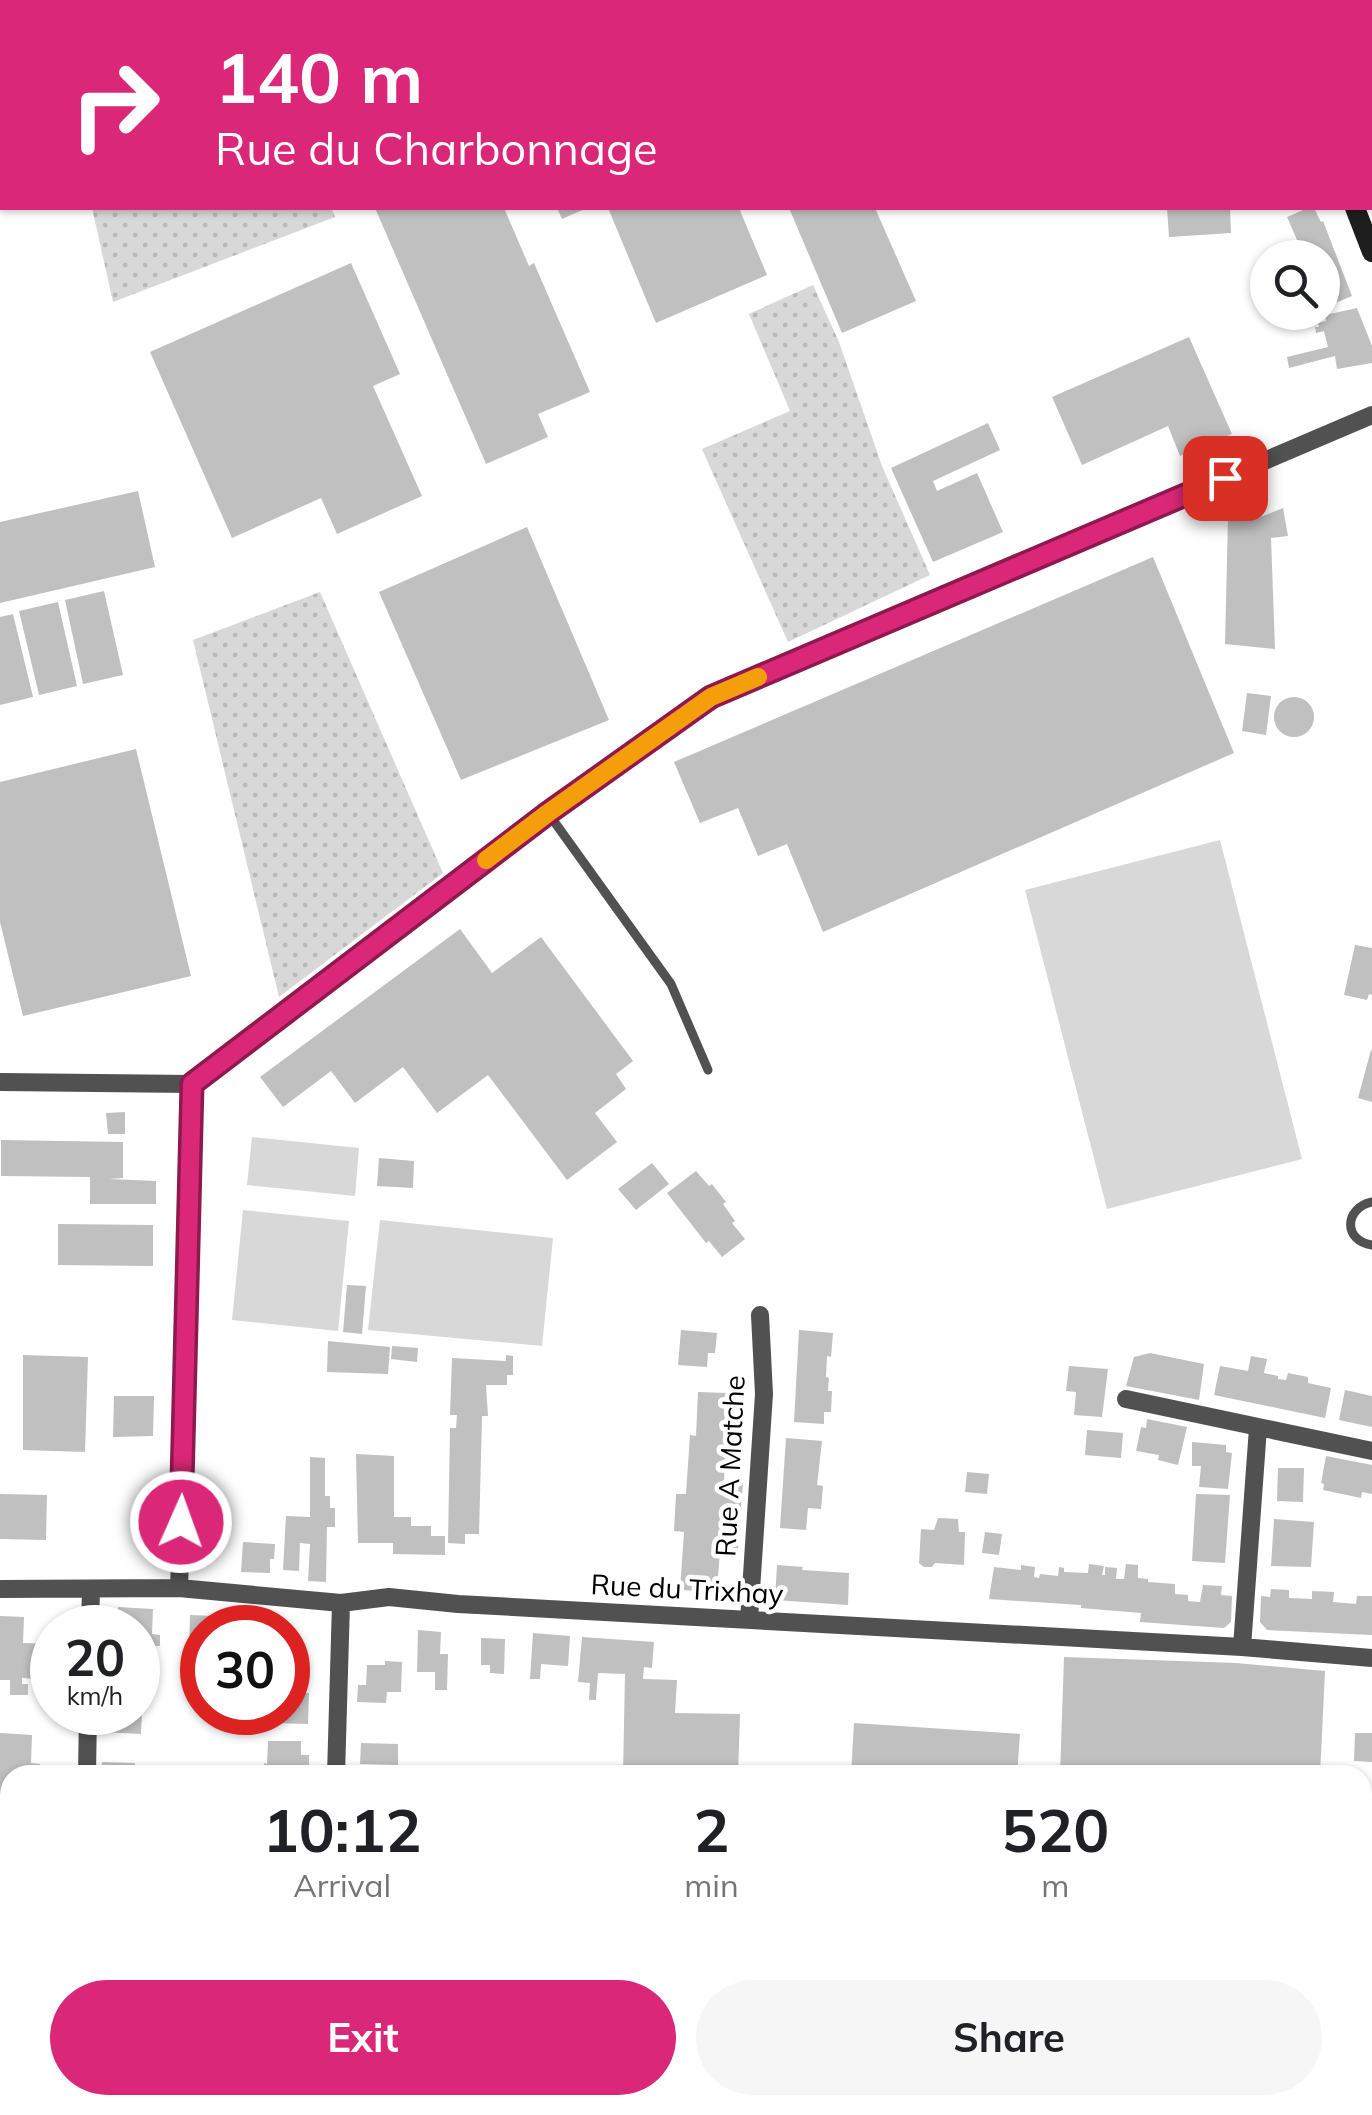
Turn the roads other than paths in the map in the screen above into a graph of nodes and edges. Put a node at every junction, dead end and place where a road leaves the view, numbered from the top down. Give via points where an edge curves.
1 (1356, 210) edge
2 (1372, 252) edge
3 (1372, 415) edge
4 (548, 813) junction
5 (708, 1070) dead end
6 (0, 1082) edge
7 (192, 1084) junction
8 (1372, 1202) edge
9 (1372, 1245) edge
10 (760, 1315) dead end
11 (1126, 1399) dead end
12 (1258, 1428) junction
13 (1372, 1451) edge
14 (179, 1588) junction
15 (0, 1589) edge
16 (91, 1589) junction
17 (341, 1603) junction
18 (91, 1605) edge
19 (749, 1620) junction
20 (1242, 1648) junction
21 (1372, 1658) edge
22 (87, 1735) edge
23 (86, 1765) edge
24 (336, 1765) edge

1 - 2 main road
3 - 4 street via 711,697
4 - 5 lane via 671,984
4 - 7 street
6 - 7 street
7 - 14 street
8 - 9 lane via 1360,1205 1350,1225 1355,1237
10 - 19 street, Rue A Matche via 764,1394
11 - 12 street
12 - 13 street
12 - 20 street
14 - 16 street, Rue du Trixhay
14 - 17 street, Rue du Trixhay
15 - 16 street, Rue du Trixhay
16 - 18 street
17 - 19 street, Rue du Trixhay via 390,1597
17 - 24 street
19 - 20 street, Rue du Trixhay
20 - 21 street, Rue du Trixhay
22 - 23 street

